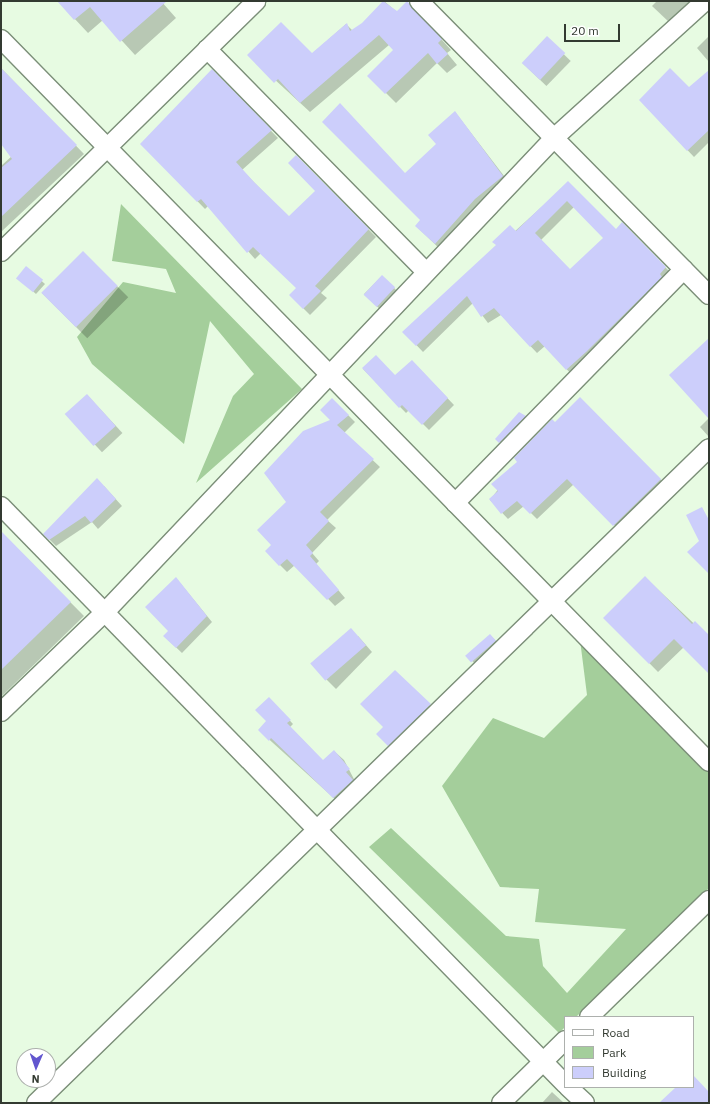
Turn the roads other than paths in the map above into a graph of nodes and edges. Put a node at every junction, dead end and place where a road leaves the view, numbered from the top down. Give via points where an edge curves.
1 (256, 1) edge
2 (419, 1) edge
3 (705, 1) edge
4 (1, 39) edge
5 (207, 49) junction
6 (554, 138) junction
7 (107, 148) junction
8 (1, 252) edge
9 (684, 269) junction
10 (426, 272) junction
11 (709, 295) edge
12 (329, 374) junction
13 (709, 448) edge
14 (455, 503) junction
15 (1, 506) edge
16 (552, 601) junction
17 (105, 612) junction
18 (1, 712) edge
19 (709, 762) edge
20 (318, 829) junction
21 (709, 900) edge
22 (590, 1016) edge
23 (564, 1041) edge
24 (542, 1062) junction
25 (564, 1083) edge
26 (569, 1088) edge
27 (36, 1103) edge
28 (501, 1103) edge
29 (585, 1103) edge

1 - 5 street
2 - 6 street
3 - 6 street
4 - 7 street
5 - 7 street
5 - 10 street
6 - 9 street
6 - 10 street
7 - 8 street
7 - 12 street
9 - 11 street
9 - 14 street
10 - 12 street
12 - 14 street
12 - 17 street
13 - 16 street
14 - 16 street
15 - 17 street
16 - 19 street
16 - 20 street
17 - 18 street
17 - 20 street
20 - 24 street
20 - 27 street
21 - 22 street
23 - 24 street
24 - 25 street
24 - 28 street
26 - 29 street

